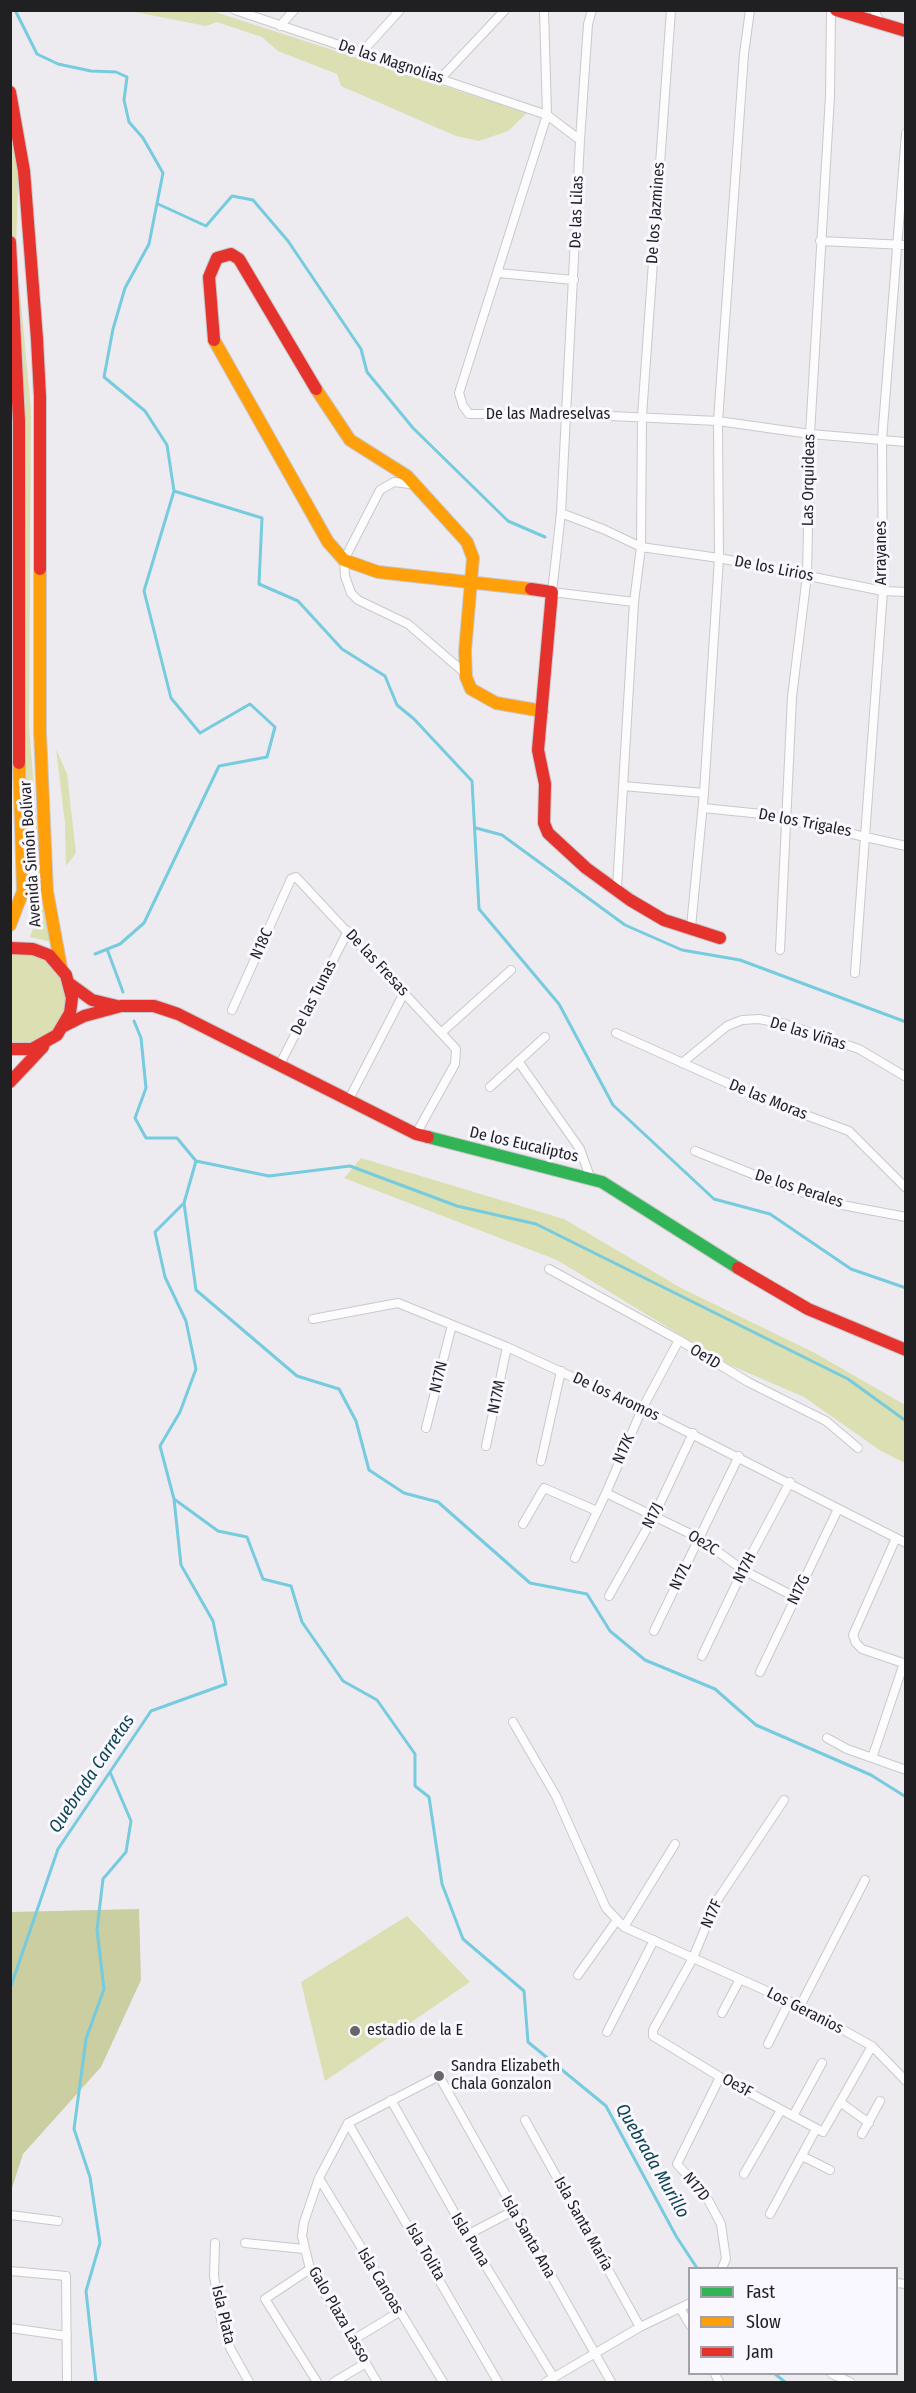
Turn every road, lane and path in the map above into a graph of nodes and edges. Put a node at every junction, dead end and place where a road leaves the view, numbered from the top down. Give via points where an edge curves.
1 (235, 10) edge
2 (294, 10) edge
3 (400, 10) edge
4 (506, 10) edge
5 (544, 10) edge
6 (592, 10) edge
7 (671, 10) edge
8 (750, 10) edge
9 (831, 10) edge
10 (836, 10) edge
11 (873, 10) edge
12 (881, 24) junction
13 (280, 26) junction
14 (906, 31) edge
15 (362, 52) junction
16 (441, 78) junction
17 (10, 92) edge
18 (547, 115) junction
19 (906, 133) edge
20 (580, 140) junction
21 (820, 241) junction
22 (10, 242) edge
23 (901, 245) edge
24 (498, 273) junction
25 (574, 280) junction
26 (567, 414) junction
27 (642, 416) junction
28 (718, 421) junction
29 (810, 434) junction
30 (882, 440) junction
31 (906, 442) edge
32 (417, 485) junction
33 (561, 513) junction
34 (641, 547) junction
35 (718, 558) junction
36 (344, 560) junction
37 (807, 575) junction
38 (470, 582) junction
39 (883, 591) junction
40 (552, 592) junction
41 (906, 592) edge
42 (634, 602) junction
43 (466, 674) junction
44 (542, 711) junction
45 (623, 786) junction
46 (704, 793) junction
47 (703, 808) junction
48 (787, 820) junction
49 (864, 835) junction
50 (906, 846) edge
51 (291, 879) joint
52 (617, 888) junction
53 (10, 926) edge
54 (691, 927) junction
55 (348, 931) junction
56 (720, 938) dead end
57 (10, 948) edge
58 (780, 950) dead end
59 (61, 967) junction
60 (511, 970) dead end
61 (855, 973) dead end
62 (70, 984) junction
63 (405, 991) junction
64 (121, 1006) junction
65 (232, 1010) dead end
66 (64, 1026) junction
67 (441, 1033) junction
68 (616, 1033) dead end
69 (545, 1038) dead end
70 (47, 1043) junction
71 (10, 1049) edge
72 (518, 1061) junction
73 (681, 1063) junction
74 (280, 1064) junction
75 (906, 1077) edge
76 (10, 1082) edge
77 (490, 1087) dead end
78 (348, 1101) junction
79 (416, 1134) junction
80 (695, 1151) dead end
81 (591, 1177) junction
82 (906, 1188) edge
83 (906, 1217) edge
84 (549, 1269) dead end
85 (313, 1319) dead end
86 (452, 1325) junction
87 (679, 1340) junction
88 (507, 1347) junction
89 (906, 1350) edge
90 (561, 1371) junction
91 (642, 1409) junction
92 (426, 1428) dead end
93 (693, 1433) junction
94 (486, 1446) dead end
95 (858, 1449) dead end
96 (739, 1456) junction
97 (541, 1461) dead end
98 (790, 1482) junction
99 (607, 1494) junction
100 (838, 1509) junction
101 (597, 1511) junction
102 (654, 1516) junction
103 (523, 1524) dead end
104 (699, 1538) junction
105 (896, 1538) junction
106 (906, 1543) edge
107 (575, 1558) dead end
108 (743, 1570) junction
109 (609, 1596) dead end
110 (795, 1597) junction
111 (654, 1631) dead end
112 (702, 1656) dead end
113 (905, 1663) edge
114 (760, 1672) dead end
115 (513, 1722) dead end
116 (827, 1738) dead end
117 (872, 1758) junction
118 (906, 1770) edge
119 (784, 1800) dead end
120 (675, 1844) dead end
121 (866, 1880) dead end
122 (617, 1920) junction
123 (624, 1928) junction
124 (654, 1940) junction
125 (693, 1958) junction
126 (578, 1975) dead end
127 (740, 1979) junction
128 (789, 2002) junction
129 (800, 2006) junction
130 (722, 2013) dead end
131 (607, 2032) dead end
132 (653, 2036) joint
133 (768, 2044) dead end
134 (872, 2046) junction
135 (822, 2063) dead end
136 (720, 2077) junction
137 (906, 2081) edge
138 (391, 2100) junction
139 (880, 2101) dead end
140 (840, 2102) junction
141 (781, 2110) junction
142 (793, 2116) junction
143 (525, 2121) dead end
144 (348, 2122) junction
145 (869, 2122) junction
146 (820, 2130) junction
147 (862, 2134) dead end
148 (802, 2156) junction
149 (830, 2170) dead end
150 (744, 2174) dead end
151 (319, 2178) junction
152 (513, 2211) junction
153 (770, 2214) dead end
154 (10, 2215) edge
155 (58, 2221) dead end
156 (467, 2235) junction
157 (215, 2243) dead end
158 (245, 2243) dead end
159 (304, 2249) junction
160 (722, 2267) edge
161 (310, 2269) junction
162 (10, 2271) edge
163 (688, 2304) edge
164 (680, 2308) junction
165 (399, 2312) junction
166 (688, 2322) edge
167 (640, 2327) junction
168 (10, 2328) edge
169 (67, 2336) junction
170 (352, 2340) junction
171 (595, 2353) junction
172 (366, 2363) junction
173 (836, 2375) edge
174 (550, 2380) edge
175 (67, 2382) edge
176 (249, 2382) edge
177 (316, 2382) edge
178 (334, 2382) edge
179 (377, 2382) edge
180 (443, 2382) edge
181 (498, 2382) edge
182 (611, 2382) edge
183 (850, 2382) edge

1 - 13 street, De las Magnolias
2 - 13 street
3 - 15 street
4 - 16 street
5 - 18 street, De las Madreselvas
6 - 20 street, De las Lilas
7 - 27 street, De los Jazmines
8 - 28 street
9 - 21 street, Las Orquideas via 830,96
10 - 12 main road
11 - 12 street
12 - 14 main road
13 - 15 street, De las Magnolias
15 - 16 street, De las Magnolias
16 - 18 street, De las Magnolias
17 - 59 main road, Avenida Simón Bolívar via 24,171 37,339 40,732 47,891
18 - 20 street
18 - 24 street, De las Madreselvas
19 - 23 street, Arrayanes
20 - 25 street, De las Lilas
21 - 23 street
21 - 29 street, Las Orquideas
22 - 53 main road, Avenida Simón Bolívar via 19,421 19,806 23,891
23 - 30 street, Arrayanes
24 - 25 street
24 - 26 street, De las Madreselvas via 459,393 463,406 469,414
25 - 26 street, De las Lilas
26 - 27 street, De las Madreselvas
26 - 33 street
27 - 28 street, De las Madreselvas
27 - 34 street, De los Jazmines
28 - 29 street, De las Madreselvas
28 - 35 street
29 - 30 street, De las Madreselvas
29 - 37 street, Las Orquideas
30 - 31 street, De las Madreselvas
30 - 39 street, Arrayanes
32 - 36 street via 394,482 380,490
32 - 36 main road via 350,440 295,357 239,259 231,254 217,258 209,284 212,334 219,352 320,530
32 - 38 main road via 467,542 473,558
33 - 34 street, De los Lirios
33 - 40 street
34 - 35 street, De los Lirios
34 - 42 street, De los Jazmines
35 - 37 street, De los Lirios
35 - 46 street
36 - 38 main road via 378,572
36 - 43 street via 347,585 358,600 408,624
37 - 39 street, De los Lirios
37 - 48 street, Las Orquideas via 792,697
38 - 40 main road
38 - 43 main road
39 - 41 street, De los Lirios
39 - 49 street, Arrayanes
40 - 42 street
40 - 44 main road
42 - 45 street, De los Jazmines
43 - 44 main road via 471,689 490,701
44 - 52 main road via 538,750 548,833 586,868
45 - 46 street
45 - 52 street, De los Jazmines
46 - 47 street
47 - 48 street, De los Trigales
47 - 54 street
48 - 49 street, De los Trigales
48 - 58 street, Las Orquideas
49 - 50 street, De los Trigales
49 - 61 street, Arrayanes
51 - 55 street, De las Fresas via 296,877
51 - 65 street, N18C
52 - 54 main road via 663,920
54 - 56 main road
55 - 63 street, De las Fresas
55 - 74 street, De las Tunas
57 - 59 main road, Avenida Simón Bolívar via 33,949 49,955
59 - 62 main road, Avenida Simón Bolívar
60 - 67 street
62 - 64 main road, De los Eucaliptos via 92,1000
62 - 66 main road, Avenida Simón Bolívar via 70,1012
63 - 67 street, De las Fresas
63 - 78 street
64 - 66 main road, De los Eucaliptos
64 - 74 main road, De los Eucaliptos via 165,1009
66 - 70 main road
67 - 79 street, De las Fresas via 458,1055
68 - 73 street, De las Moras
69 - 72 street
70 - 71 main road via 32,1049
70 - 76 main road
72 - 77 street
72 - 81 street via 580,1149
73 - 75 street, De las Viñas via 727,1026 759,1019 859,1049
73 - 82 street, De las Moras via 853,1133
74 - 78 main road, De los Eucaliptos
78 - 79 main road, De los Eucaliptos
79 - 81 main road, De los Eucaliptos
80 - 83 street, De los Perales via 785,1187
81 - 89 main road, De los Eucaliptos via 808,1309
84 - 87 street, Oe1D
85 - 86 street, De los Aromos via 398,1303
86 - 88 street, De los Aromos
86 - 92 street, N17N
87 - 91 street, N17K
87 - 95 street, Oe1D via 748,1382 826,1421
88 - 90 street, De los Aromos
88 - 94 street, N17M
90 - 91 street, De los Aromos
90 - 97 street
91 - 93 street, De los Aromos
91 - 99 street, N17K
93 - 96 street, De los Aromos
93 - 102 street, N17J
96 - 98 street, De los Aromos
96 - 104 street, N17L
98 - 100 street, De los Aromos
98 - 108 street, N17H
99 - 101 street, N17K
99 - 102 street, Oe2C
100 - 105 street, De los Aromos
100 - 110 street, N17G
101 - 103 street via 544,1488
101 - 107 street, N17K
102 - 104 street, Oe2C
102 - 109 street, N17J
104 - 108 street, Oe2C
104 - 111 street, N17L
105 - 106 street, De los Aromos
105 - 113 street via 853,1635 862,1649
108 - 110 street, Oe2C
108 - 112 street, N17H
110 - 114 street, N17G
113 - 117 street
115 - 122 street via 556,1796 606,1908
116 - 117 street
117 - 118 street
119 - 125 street, N17F via 716,1902
120 - 123 street
121 - 129 street
122 - 123 street
122 - 126 street
123 - 124 street, Los Geranios
124 - 125 street, Los Geranios
124 - 131 street
125 - 127 street, Los Geranios
125 - 132 street, N17F
127 - 128 street, Los Geranios
127 - 130 street
128 - 129 street, Los Geranios
128 - 133 street
129 - 134 street, Los Geranios
132 - 136 street, Oe3F
134 - 137 street, Los Geranios
134 - 140 street
135 - 142 street
136 - 141 street, Oe3F
136 - 160 street, N17D via 677,2164 706,2196 721,2224 726,2259
138 - 144 street
138 - 152 street, Isla Santa Ana via 439,2076
138 - 156 street, Isla Puna
139 - 145 street
140 - 145 street
140 - 146 street
141 - 142 street, Oe3F
141 - 150 street
142 - 146 street, Oe3F
143 - 167 street, Isla Santa María
144 - 151 street, Galo Plaza Lasso
144 - 181 street, Isla Tolita
145 - 147 street
146 - 148 street
148 - 149 street
148 - 153 street
151 - 159 street, Galo Plaza Lasso via 304,2222
151 - 165 street, Isla Canoas
152 - 156 street
152 - 171 street, Isla Santa Ana
154 - 155 street
156 - 174 street, Isla Puna
157 - 176 street, Isla Plata via 214,2276 221,2320 230,2348
158 - 159 street
159 - 161 street, Galo Plaza Lasso
161 - 170 street, Galo Plaza Lasso
161 - 177 street via 264,2299
162 - 169 street via 66,2276
163 - 164 street
164 - 166 street
164 - 167 street
165 - 170 street
165 - 180 street, Isla Canoas
167 - 171 street
168 - 169 street
169 - 175 street
170 - 172 street, Galo Plaza Lasso
171 - 174 street
171 - 182 street, Isla Santa Ana
172 - 178 street
172 - 179 street, Galo Plaza Lasso
173 - 183 street

